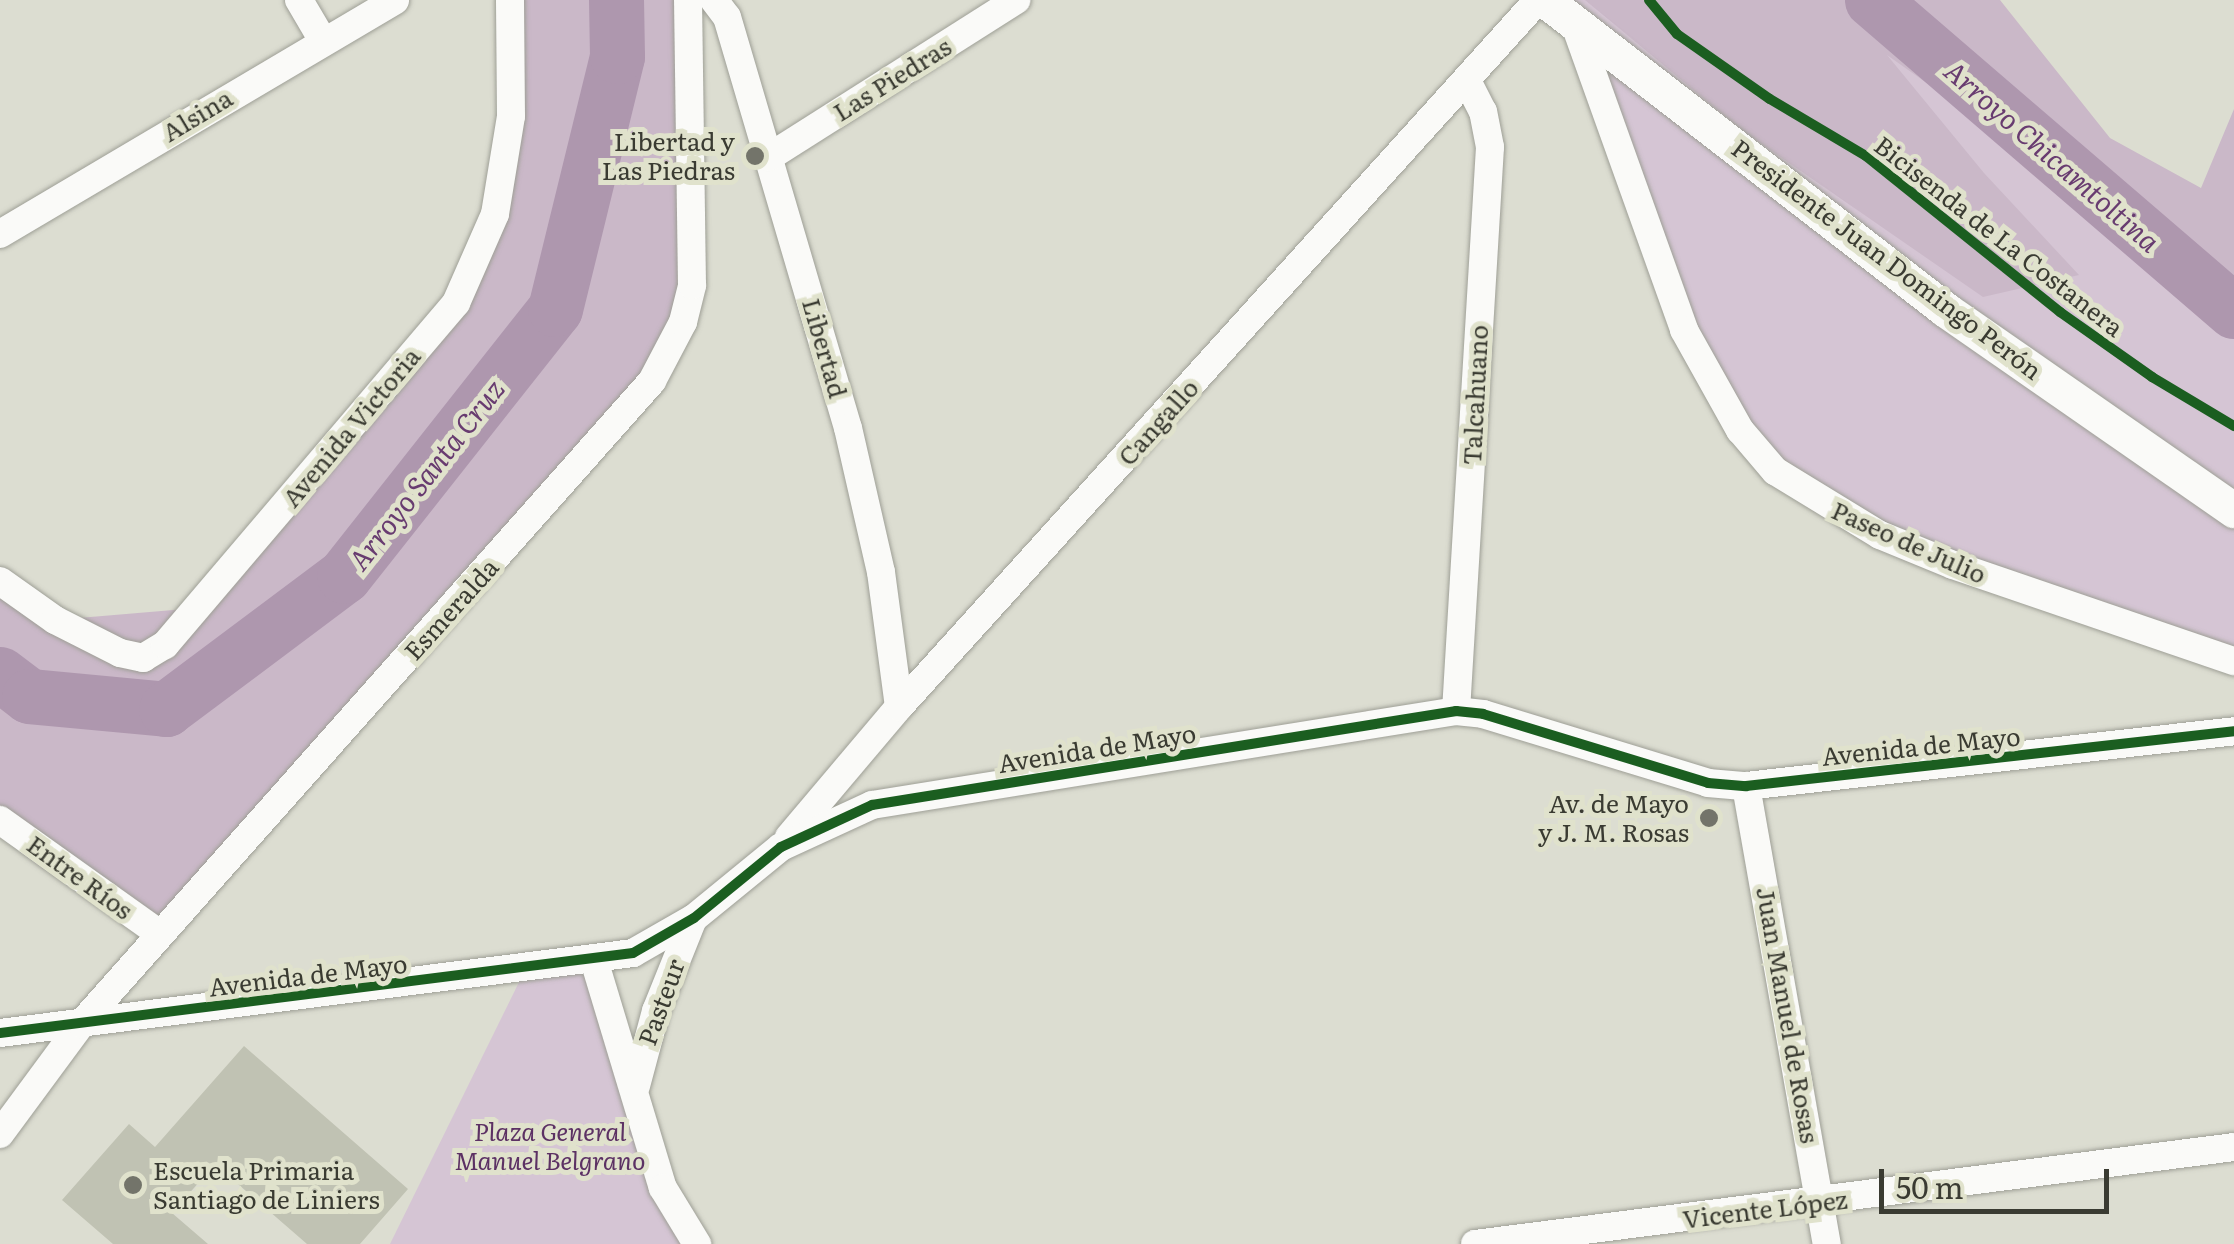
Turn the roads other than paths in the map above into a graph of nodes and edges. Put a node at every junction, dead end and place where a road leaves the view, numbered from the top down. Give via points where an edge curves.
1 (299, 0) edge
2 (395, 0) edge
3 (510, 0) edge
4 (688, 0) edge
5 (714, 0) edge
6 (1016, 0) edge
7 (1542, 0) edge
8 (1574, 22) junction
9 (322, 39) junction
10 (1468, 82) junction
11 (769, 157) junction
12 (0, 234) edge
13 (2234, 510) edge
14 (0, 582) edge
15 (2234, 662) edge
16 (899, 707) junction
17 (1456, 712) junction
18 (2234, 731) edge
19 (1746, 786) junction
20 (0, 820) edge
21 (781, 846) junction
22 (694, 918) junction
23 (160, 934) junction
24 (594, 960) junction
25 (81, 1024) junction
26 (0, 1033) edge
27 (635, 1088) junction
28 (0, 1134) edge
29 (2234, 1147) edge
30 (1822, 1203) junction
31 (698, 1244) edge
32 (1475, 1244) edge
33 (1826, 1244) edge

1 - 9 street
2 - 9 street, Alsina
3 - 14 street, Avenida Victoria via 511,116 495,214 456,304 165,646 143,658 120,653
4 - 23 street, Esmeralda via 692,285 683,322 652,381
5 - 11 street, Libertad via 727,17
6 - 11 street, Las Piedras
7 - 8 street, Presidente Juan Domingo Perón
7 - 10 street, Cangallo
8 - 13 street, Presidente Juan Domingo Perón via 1946,310
8 - 15 street, Paseo de Julio via 1684,330 1740,430 1774,471 1880,535 1934,558
9 - 12 street, Alsina
10 - 16 street, Cangallo
10 - 17 street, Talcahuano via 1490,147
11 - 16 street, Libertad via 852,446 881,572
16 - 21 street, Cangallo
17 - 19 street, Avenida de Mayo via 1483,714 1708,783
17 - 21 street, Avenida de Mayo via 906,798 836,818
18 - 19 street, Avenida de Mayo
19 - 30 street, Juan Manuel de Rosas
20 - 23 street, Entre Ríos
21 - 22 street, Avenida de Mayo
22 - 24 street, Avenida de Mayo via 648,947
22 - 27 street, Pasteur via 656,1010
23 - 25 street, Esmeralda
24 - 25 street, Avenida de Mayo
24 - 27 street, Pasteur
25 - 26 street, Avenida de Mayo
25 - 28 street, Esmeralda
27 - 31 street, Pasteur via 662,1188
29 - 30 street, Vicente López
30 - 32 street, Vicente López
30 - 33 street, Juan Manuel de Rosas

